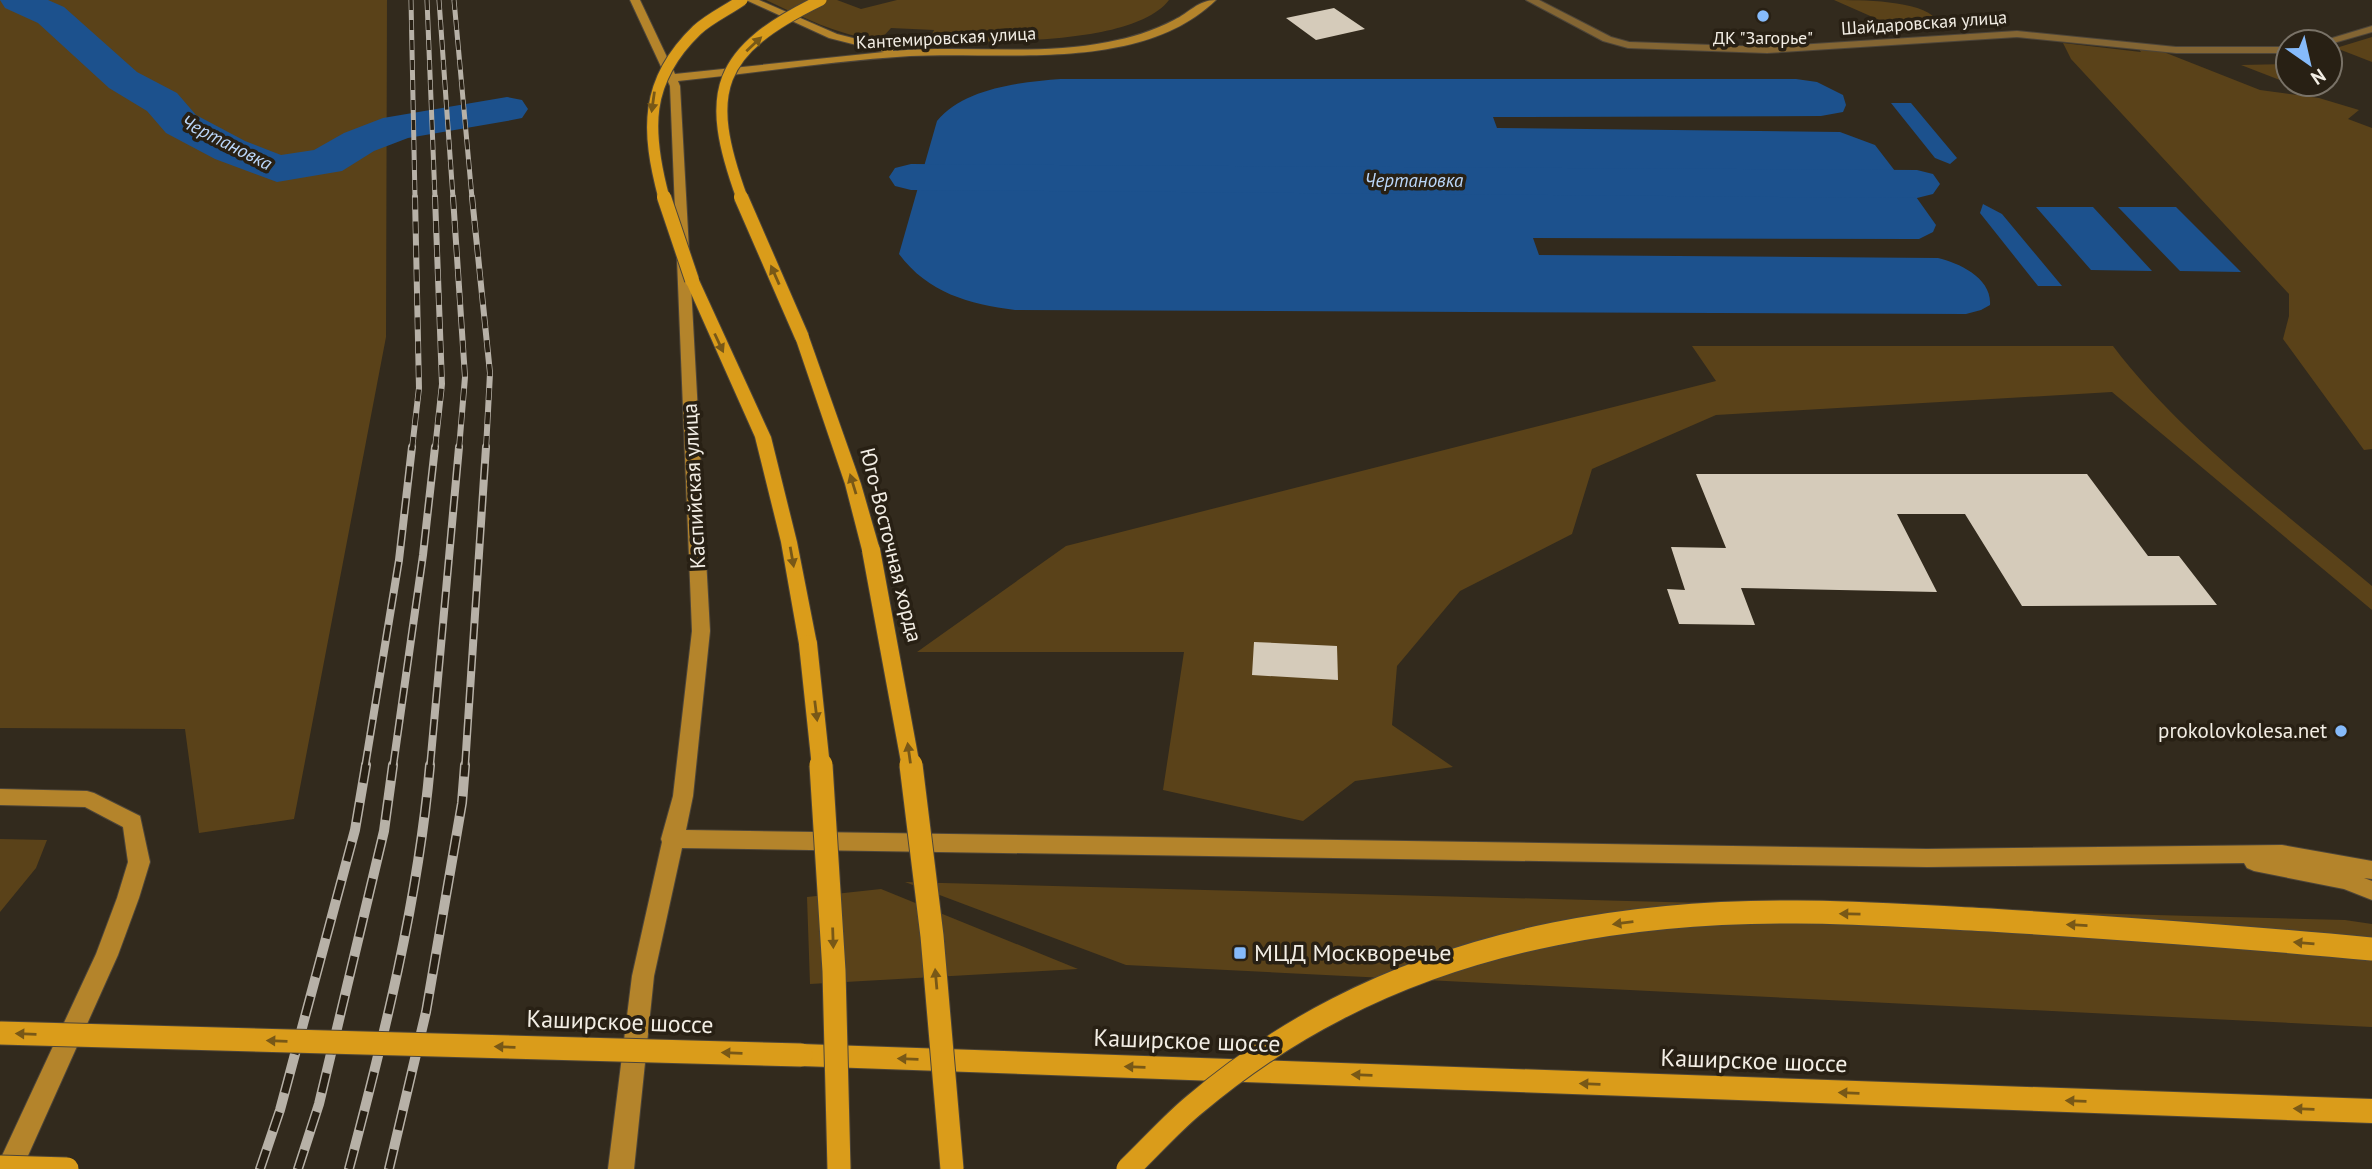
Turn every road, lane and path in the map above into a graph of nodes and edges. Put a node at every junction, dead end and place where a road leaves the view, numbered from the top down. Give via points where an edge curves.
1 (635, 0) edge
2 (742, 0) edge
3 (751, 0) edge
4 (821, 0) edge
5 (1195, 0) edge
6 (1210, 0) edge
7 (1531, 0) edge
8 (1192, 16) junction
9 (2372, 29) edge
10 (2344, 37) edge
11 (2274, 50) edge
12 (910, 53) junction
13 (672, 78) junction
14 (0, 797) edge
15 (671, 839) junction
16 (2216, 854) junction
17 (2372, 870) edge
18 (2372, 891) edge
19 (2372, 949) edge
20 (0, 1033) edge
21 (2372, 1111) edge
22 (0, 1167) edge
23 (9, 1169) edge
24 (67, 1169) edge
25 (621, 1169) edge
26 (839, 1169) edge
27 (952, 1169) edge
28 (1128, 1169) edge

1 - 13 main road, Каспийская улица
2 -> 26 main road, bridge via 701,26 664,68 652,101 652,155 692,280 763,437 808,643 833,930
3 - 12 main road via 833,36
27 -> 4 main road, Юго-Восточная хорда, bridge via 923,856 892,643 849,472 802,337 742,198 720,121 719,100 732,68 767,33
5 - 8 main road
6 - 8 main road, Кантемировская улица
7 - 11 street, Шайдаровская улица via 1628,45 1767,50 2017,34 2176,50
8 - 12 main road, Кантемировская улица via 1152,35 1095,47
9 - 10 street
12 - 13 main road, Кантемировская улица
13 - 15 main road, Каспийская улица via 701,631 683,796
14 - 23 main road via 87,799 133,822 139,862 107,955
15 - 16 main road via 1927,858
15 - 25 main road, Каспийская улица via 642,976
16 - 17 main road via 2282,854
16 - 18 main road via 2346,880
19 -> 28 main road, bridge via 2179,931 1901,915 1760,912 1596,926 1501,945 1424,969 1348,1001 1261,1053 1207,1095
21 -> 20 main road, Каширское шоссе, bridge via 800,1055
22 - 24 main road, bridge

